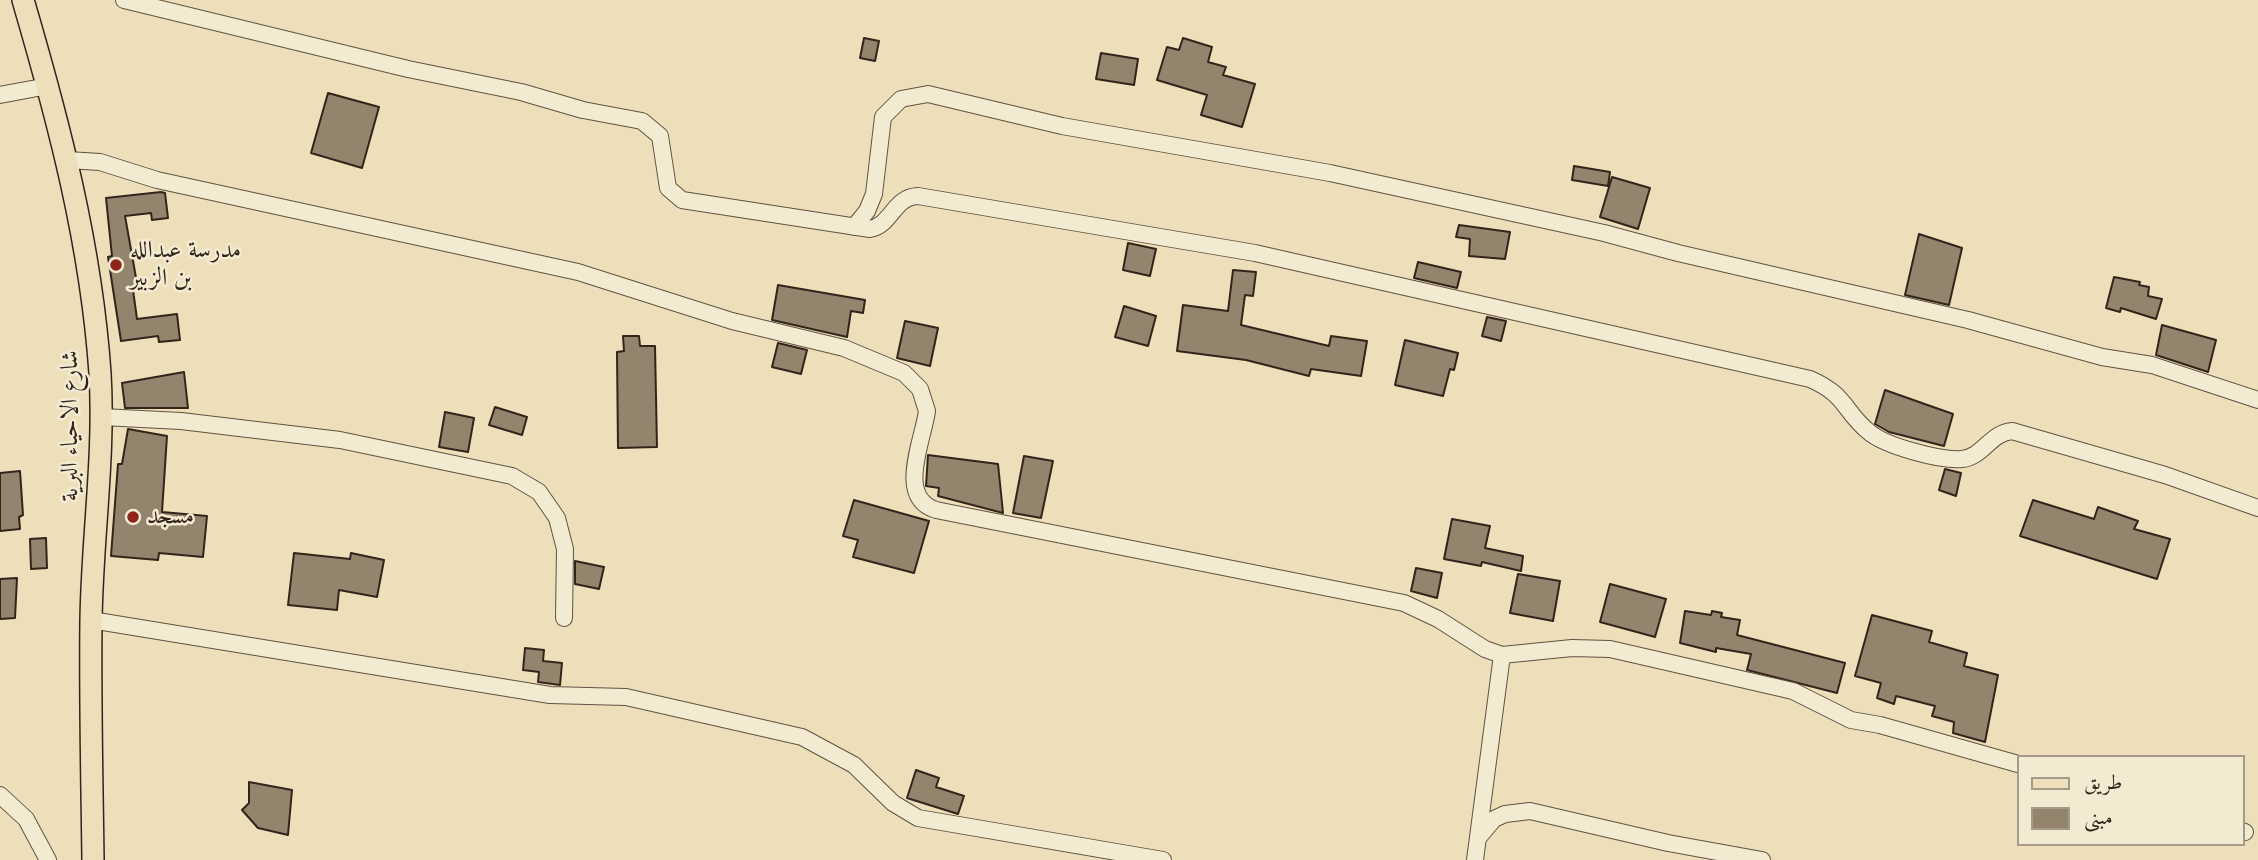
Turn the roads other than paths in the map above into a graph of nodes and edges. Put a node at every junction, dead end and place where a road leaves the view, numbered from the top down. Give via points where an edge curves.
1 (23, 0) edge
2 (124, 0) edge
3 (48, 86) junction
4 (0, 95) edge
5 (67, 160) junction
6 (854, 227) junction
7 (2258, 400) edge
8 (102, 417) junction
9 (2258, 508) edge
10 (564, 618) dead end
11 (91, 620) junction
12 (1502, 655) junction
13 (2016, 763) edge
14 (0, 795) edge
15 (1478, 838) junction
16 (48, 860) edge
17 (93, 860) edge
18 (1163, 860) edge
19 (1475, 860) edge
20 (1762, 860) edge

1 - 3 main road, شارع الاحياء البرية
2 - 6 street via 642,121 660,136 668,188 676,197
3 - 4 street
3 - 5 main road, شارع الاحياء البرية
5 - 8 main road, شارع الاحياء البرية via 91,285
5 - 12 street via 100,162 157,180 579,272 732,321 845,348 904,373 920,389 927,411 914,486 929,508 1404,603
6 - 7 street via 874,194 883,117 901,99 928,94 1062,126 1369,181 1604,233 1968,320 2102,357 2152,365
6 - 9 street via 880,226 900,202 918,196 1255,253 1810,379 1839,396 1868,432 1900,447 1959,459 1974,455 1997,434 2020,432
8 - 10 street via 181,421 327,439 512,476 539,492 558,518 565,549
8 - 11 main road, شارع الاحياء البرية
11 - 17 main road, شارع الاحياء البرية
11 - 18 street via 550,695 626,698 783,731 838,754 893,803 918,818
12 - 13 street via 1610,649 1793,691 1851,720
12 - 15 street
14 - 16 street via 26,819
15 - 19 street
15 - 20 street via 1494,819 1530,811

